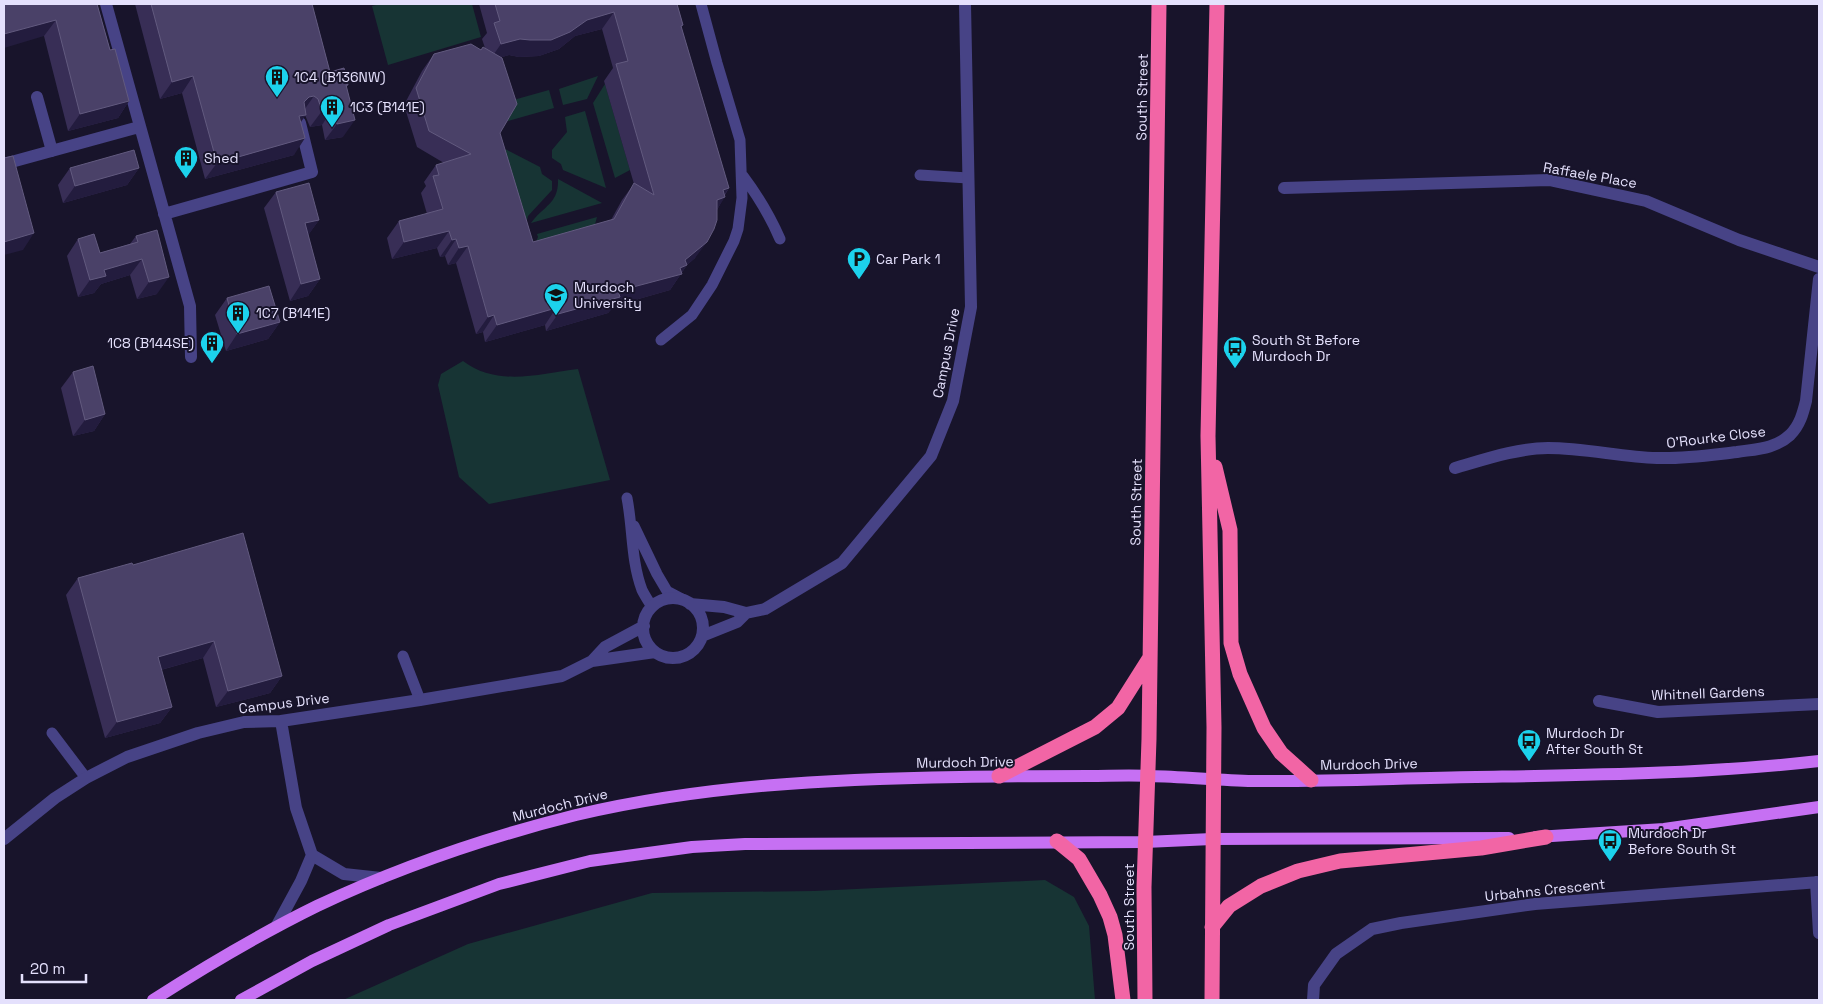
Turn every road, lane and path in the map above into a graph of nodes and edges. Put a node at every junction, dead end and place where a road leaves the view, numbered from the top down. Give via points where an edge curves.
1 (106, 4) edge
2 (701, 4) edge
3 (965, 4) edge
4 (1159, 4) edge
5 (1217, 4) edge
6 (37, 97) dead end
7 (300, 121) edge
8 (139, 127) junction
9 (52, 151) junction
10 (4, 164) edge
11 (920, 175) dead end
12 (743, 176) junction
13 (968, 178) junction
14 (1284, 188) dead end
15 (164, 214) junction
16 (780, 239) dead end
17 (1819, 267) edge
18 (1819, 279) edge
19 (661, 340) dead end
20 (190, 356) dead end
21 (1208, 436) junction
22 (1455, 468) dead end
23 (627, 498) dead end
24 (631, 520) junction
25 (687, 602) junction
26 (652, 607) junction
27 (746, 614) junction
28 (644, 626) junction
29 (702, 636) junction
30 (655, 652) junction
31 (404, 656) dead end
32 (1150, 658) junction
33 (592, 661) junction
34 (420, 700) junction
35 (1599, 701) dead end
36 (1819, 704) edge
37 (281, 721) junction
38 (52, 733) dead end
39 (1819, 761) edge
40 (999, 776) junction
41 (1147, 776) junction
42 (86, 778) junction
43 (1213, 780) junction
44 (1310, 780) junction
45 (1819, 808) edge
46 (1546, 837) junction
47 (4, 839) edge
48 (1212, 839) junction
49 (1057, 841) junction
50 (1145, 842) junction
51 (312, 855) junction
52 (381, 878) junction
53 (1818, 882) edge
54 (276, 927) junction
55 (1212, 927) junction
56 (1819, 933) edge
57 (153, 1000) edge
58 (241, 1000) edge
59 (1123, 1000) edge
60 (1145, 1000) edge
61 (1212, 1000) edge
62 (1313, 1000) edge

1 - 8 street
2 - 12 lane via 740,140
3 - 13 street, Campus Drive
4 - 32 highway, South Street
5 - 21 highway
6 - 9 street
7 - 15 street via 312,172
8 - 9 street
8 - 15 street
9 - 10 street
11 - 13 lane
12 - 16 lane via 772,220
12 - 19 lane via 738,229 728,255 692,315
13 - 27 street, Campus Drive via 971,307 953,401 931,456 842,563 765,609
14 - 17 street, Raffaele Place via 1548,180 1646,201 1739,240
15 - 20 street via 190,306
18 - 22 street, O’Rourke Close via 1802,416 1789,436 1770,447 1682,458 1545,448
21 - 43 highway
21 - 44 highway via 1230,530 1231,643 1240,674 1264,728 1281,753
23 - 24 lane
24 - 25 lane via 667,591
24 - 26 lane via 635,562 643,591
25 - 26 street via 664,600
25 - 27 street
25 - 29 street via 700,615
26 - 28 street
27 - 29 street, Campus Drive via 737,622
28 - 30 street via 646,641
28 - 33 street, Campus Drive via 605,647
29 - 30 street via 695,649 683,656 668,658
30 - 33 street, Campus Drive
31 - 34 lane
32 - 40 highway via 1118,708 1095,727
32 - 41 highway, South Street
33 - 34 street, Campus Drive via 562,676
34 - 37 street, Campus Drive
35 - 36 street, Whitnell Gardens via 1658,712
37 - 42 street, Campus Drive via 244,722 198,733 127,757
37 - 51 street via 296,808
38 - 42 lane
39 - 44 main road, Murdoch Drive via 1676,773
40 - 41 main road, Murdoch Drive
40 - 52 main road, Murdoch Drive via 810,781 689,794 578,815 499,836
41 - 43 main road, Murdoch Drive
41 - 50 highway, South Street
42 - 47 street, Campus Drive
43 - 44 main road, Murdoch Drive
43 - 48 highway
45 - 46 main road via 1664,829
46 - 48 main road
46 - 55 highway via 1481,848 1340,861 1298,871 1261,886 1229,906
48 - 50 main road
48 - 55 highway
49 - 50 main road
49 - 58 main road via 718,845 590,861 499,884 389,925 312,961
49 - 59 highway via 1079,859 1110,917
50 - 60 highway, South Street
51 - 52 street via 344,874
51 - 54 street
52 - 54 main road, Murdoch Drive
53 - 56 street
53 - 62 street, Urbahns Crescent via 1535,904 1372,929 1336,954 1314,985
54 - 57 main road, Murdoch Drive
55 - 61 highway

